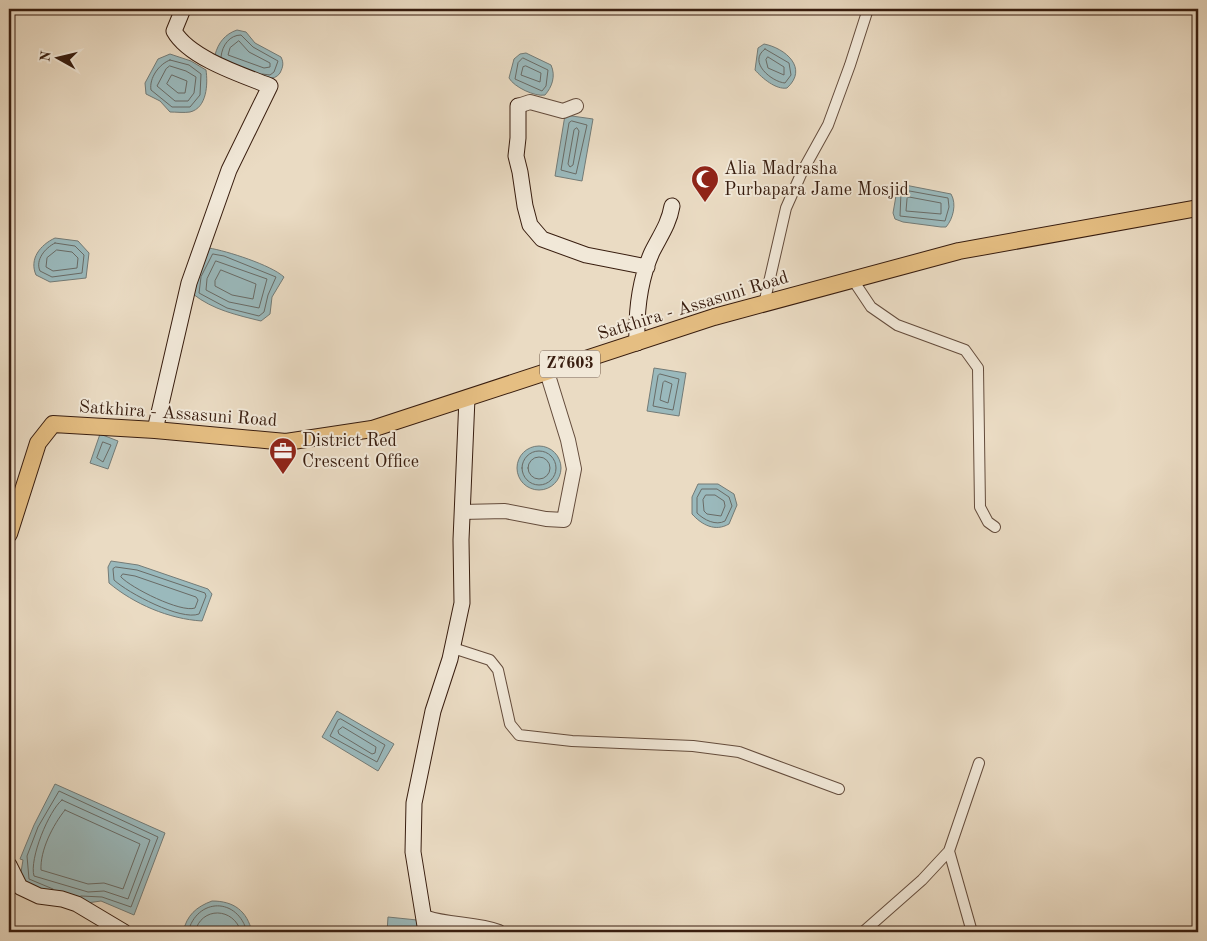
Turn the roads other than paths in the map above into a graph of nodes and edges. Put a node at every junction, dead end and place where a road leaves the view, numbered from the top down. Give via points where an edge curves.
1 (183, 9) edge
2 (868, 9) edge
3 (518, 106) joint
4 (576, 106) dead end
5 (672, 206) dead end
6 (1198, 208) edge
7 (647, 266) junction
8 (854, 280) junction
9 (764, 304) junction
10 (637, 343) junction
11 (547, 372) junction
12 (467, 398) junction
13 (155, 430) junction
14 (462, 512) junction
15 (995, 527) dead end
16 (9, 534) edge
17 (452, 648) junction
18 (979, 763) dead end
19 (838, 789) dead end
20 (949, 851) junction
21 (9, 864) edge
22 (425, 925) edge
23 (124, 932) edge
24 (499, 932) edge
25 (863, 932) edge
26 (972, 932) edge

1 - 13 main road via 174,31 178,38 218,66 270,86 229,170 189,283
2 - 9 street via 828,125 786,208
3 - 4 street via 530,102 563,111
3 - 7 main road via 516,156 530,225 542,239 586,255
5 - 7 main road via 669,221
6 - 8 main road, Satkhira - Assasuni Road / Z7603 via 959,251
7 - 10 main road via 638,315
8 - 9 main road, Satkhira - Assasuni Road / Z7603
8 - 15 street via 871,307 897,325 966,350 978,368 980,507 988,522
9 - 10 main road, Satkhira - Assasuni Road / Z7603
10 - 11 main road, Satkhira - Assasuni Road / Z7603
11 - 12 main road, Satkhira - Assasuni Road / Z7603
11 - 14 street via 574,469 564,520 505,511
12 - 13 main road, Satkhira - Assasuni Road / Z7603 via 372,429 286,442
12 - 14 main road
13 - 16 main road, Satkhira - Assasuni Road / Z7603 via 53,424 38,443
14 - 17 main road via 462,603
17 - 19 street via 490,660 498,670 510,724 519,735 738,752
17 - 22 main road via 432,711 414,803 413,852
18 - 20 street
20 - 25 street via 922,880
20 - 26 street
21 - 23 main road via 20,887 39,896 77,904
22 - 24 street via 435,921 482,926

